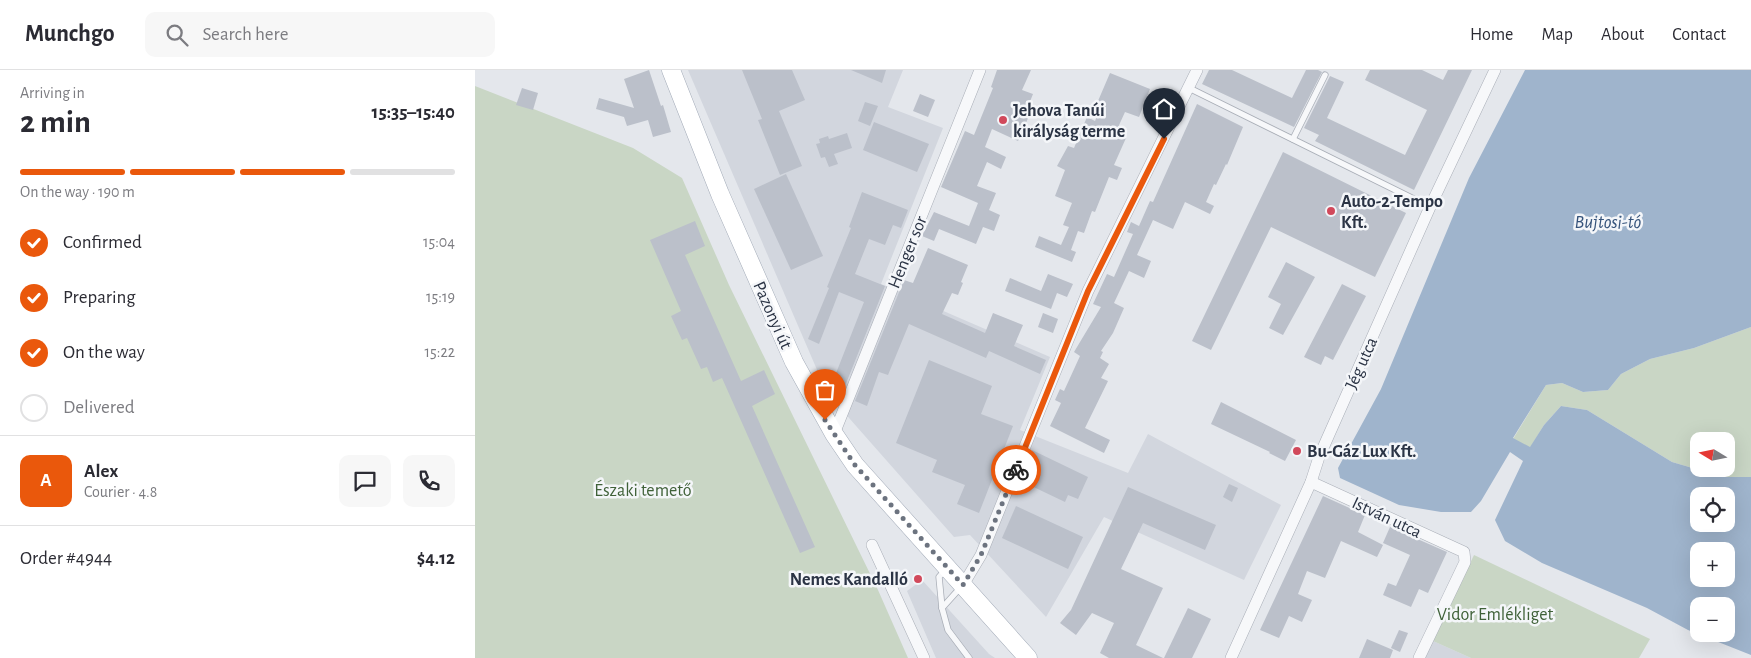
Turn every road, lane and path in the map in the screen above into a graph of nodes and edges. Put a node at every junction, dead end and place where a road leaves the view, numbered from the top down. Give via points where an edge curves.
1 (671, 70) edge
2 (980, 70) edge
3 (1197, 70) edge
4 (1495, 70) edge
5 (1325, 76) dead end
6 (1189, 88) junction
7 (1293, 139) junction
8 (1430, 207) junction
9 (834, 434) junction
10 (1311, 482) junction
11 (872, 545) dead end
12 (943, 563) junction
13 (963, 585) junction
14 (942, 608) junction
15 (924, 658) edge
16 (969, 658) edge
17 (1028, 658) edge
18 (1231, 658) edge
19 (1419, 658) edge

1 - 9 main road, Pazonyi út via 720,194 794,362
2 - 9 street, Henger sor
3 - 6 street
4 - 8 street, Jég utca
5 - 7 lane
6 - 7 lane
6 - 13 street via 1088,291 981,555
7 - 8 lane
8 - 10 street, Jég utca via 1319,457
9 - 12 main road, Pazonyi út via 855,465
10 - 18 street, Jég utca
10 - 19 street, István utca via 1464,552 1465,562
11 - 15 street
12 - 13 main road, Pazonyi út
12 - 14 lane via 939,577
13 - 14 lane
13 - 17 main road
14 - 16 lane via 948,630

